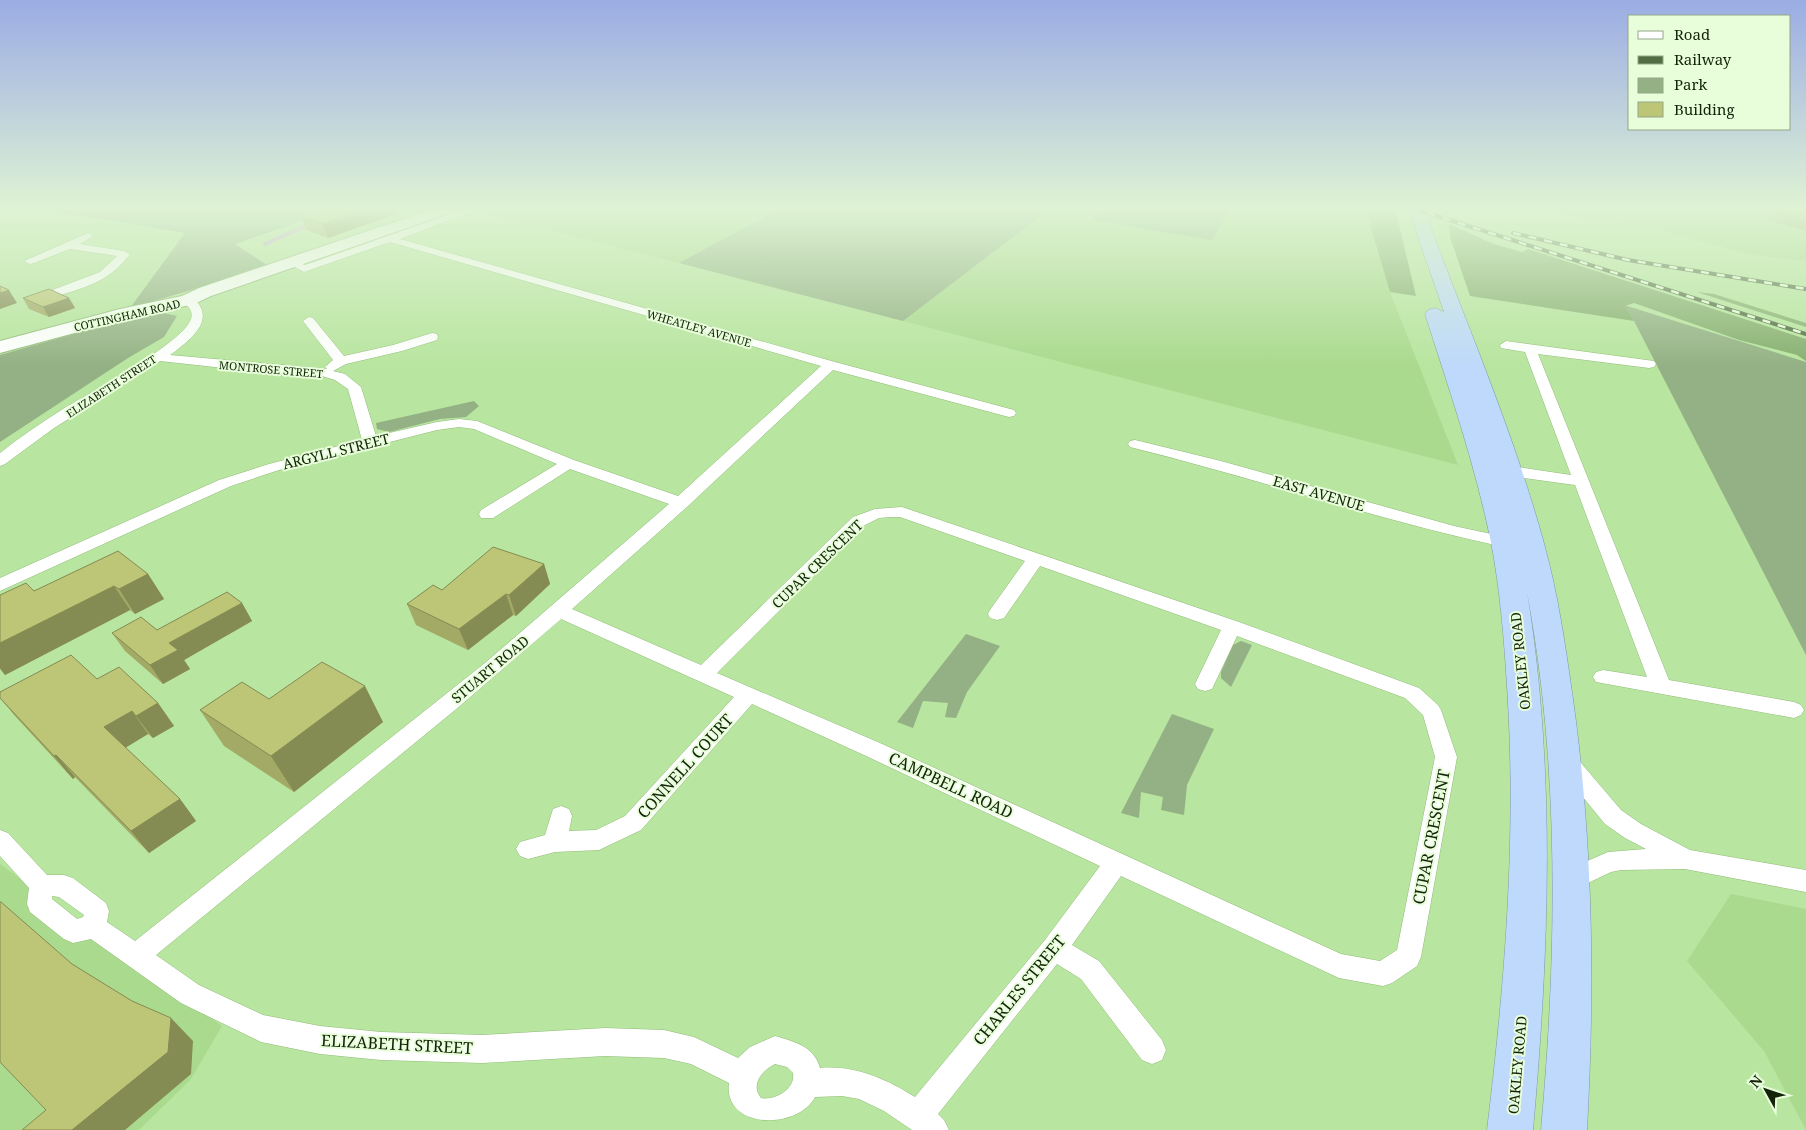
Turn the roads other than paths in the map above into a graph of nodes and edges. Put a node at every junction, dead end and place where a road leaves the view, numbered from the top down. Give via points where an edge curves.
1 (118, 261) edge
2 (297, 261) edge
3 (329, 261) edge
4 (463, 261) edge
5 (1417, 261) edge
6 (1435, 261) edge
7 (299, 266) dead end
8 (59, 292) edge
9 (188, 300) junction
10 (308, 321) dead end
11 (432, 336) dead end
12 (1506, 345) dead end
13 (0, 348) edge
14 (1530, 349) junction
15 (156, 357) junction
16 (341, 360) junction
17 (1649, 364) dead end
18 (830, 365) junction
19 (323, 372) junction
20 (1009, 413) dead end
21 (370, 442) junction
22 (1135, 444) dead end
23 (0, 461) edge
24 (569, 463) junction
25 (1510, 472) junction
26 (1580, 481) junction
27 (682, 503) junction
28 (487, 514) dead end
29 (1504, 542) junction
30 (1036, 559) junction
31 (0, 585) edge
32 (559, 611) junction
33 (997, 614) dead end
34 (1232, 628) junction
35 (704, 674) junction
36 (1603, 677) dead end
37 (1205, 684) dead end
38 (1661, 686) junction
39 (749, 694) junction
40 (1794, 710) dead end
41 (1565, 759) junction
42 (561, 816) dead end
43 (0, 840) edge
44 (555, 842) junction
45 (528, 848) dead end
46 (1685, 859) junction
47 (1117, 863) junction
48 (1571, 880) junction
49 (1806, 881) edge
50 (1054, 948) junction
51 (136, 956) junction
52 (1339, 966) joint
53 (1152, 1050) dead end
54 (744, 1076) junction
55 (809, 1083) junction
56 (926, 1123) edge
57 (764, 1124) edge
58 (1510, 1130) edge
59 (1564, 1130) edge

1 - 8 street via 99,278
2 - 9 street, COTTINGHAM ROAD
3 - 7 street via 304,269
4 - 18 street, WHEATLEY AVENUE
5 - 29 highway, OAKLEY ROAD via 1485,468
6 - 25 highway
9 - 13 street, COTTINGHAM ROAD
9 - 15 street, ELIZABETH STREET via 196,307 197,322 188,334
10 - 16 street
11 - 16 street via 399,350
12 - 14 street
14 - 17 street
14 - 26 street
15 - 19 street, MONTROSE STREET
15 - 23 street, ELIZABETH STREET
16 - 19 street
18 - 20 street, WHEATLEY AVENUE
18 - 27 street, STUART ROAD
19 - 21 street, MONTROSE STREET via 354,386
21 - 24 street, ARGYLL STREET via 437,426 478,425
21 - 31 street, ARGYLL STREET via 224,483
22 - 29 street, EAST AVENUE via 1452,531
24 - 27 street, ARGYLL STREET
24 - 28 street
25 - 26 street
25 - 41 highway via 1532,548 1548,625
26 - 38 street
27 - 32 street, STUART ROAD
29 - 58 highway, OAKLEY ROAD via 1517,617 1526,705 1530,838 1526,950
30 - 33 street
30 - 34 street, CUPAR CRESCENT
30 - 35 street, CUPAR CRESCENT via 902,512 869,514
32 - 35 street, CAMPBELL ROAD
32 - 51 street, STUART ROAD via 313,815
34 - 37 street
34 - 52 street, CUPAR CRESCENT via 1412,693 1431,710 1436,721 1446,757 1408,957 1383,974
35 - 39 street, CAMPBELL ROAD
36 - 38 street
38 - 40 street
39 - 44 street, CONNELL COURT via 633,824 599,840
39 - 47 street, CAMPBELL ROAD
41 - 46 street via 1613,817
41 - 48 highway
42 - 44 street
43 - 51 street, ELIZABETH STREET via 41,885 39,904 73,931 94,926
44 - 45 street, CONNELL COURT
46 - 48 street via 1608,862
46 - 49 street
47 - 50 street, CHARLES STREET
47 - 52 street, CAMPBELL ROAD
48 - 59 highway via 1570,1048
50 - 53 street via 1090,970
50 - 56 street, CHARLES STREET
51 - 54 street, ELIZABETH STREET via 190,994 261,1028 320,1040 381,1046 482,1049 604,1042 664,1044 694,1051
54 - 55 street via 751,1064 775,1050 800,1058 807,1069
54 - 57 street via 745,1102
55 - 56 street via 846,1082 878,1092
55 - 57 street via 802,1101 788,1115

